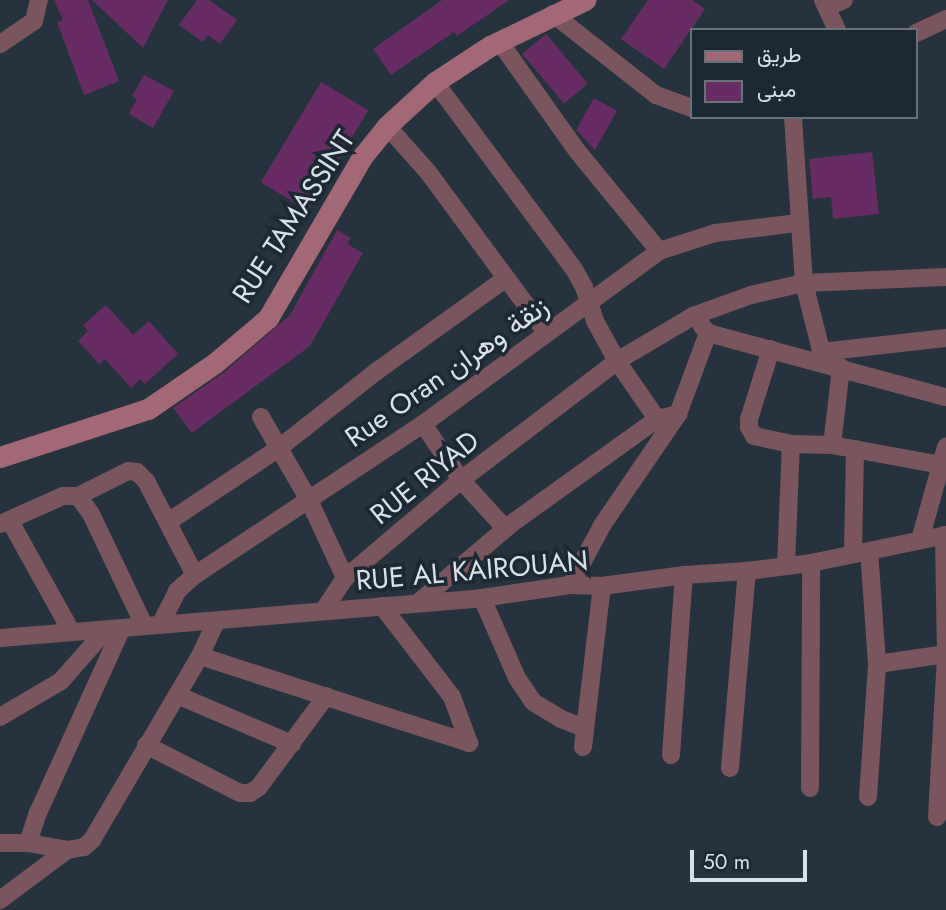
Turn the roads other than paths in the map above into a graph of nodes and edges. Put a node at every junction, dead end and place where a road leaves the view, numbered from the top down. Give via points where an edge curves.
1 (39, 0) edge
2 (585, 0) edge
3 (832, 2) edge
4 (553, 14) junction
5 (946, 19) edge
6 (837, 28) edge
7 (918, 32) edge
8 (499, 41) junction
9 (0, 44) edge
10 (435, 82) junction
11 (690, 107) edge
12 (793, 119) edge
13 (387, 126) junction
14 (798, 223) junction
15 (659, 251) junction
16 (946, 276) edge
17 (505, 279) junction
18 (804, 283) junction
19 (590, 304) junction
20 (693, 316) junction
21 (546, 332) junction
22 (708, 333) junction
23 (946, 338) edge
24 (771, 349) junction
25 (617, 361) junction
26 (829, 361) junction
27 (946, 397) edge
28 (678, 414) junction
29 (261, 417) dead end
30 (657, 419) junction
31 (423, 424) junction
32 (791, 444) junction
33 (832, 445) junction
34 (946, 447) edge
35 (279, 448) junction
36 (855, 449) junction
37 (0, 457) edge
38 (943, 466) edge
39 (461, 480) junction
40 (78, 496) junction
41 (309, 500) junction
42 (5, 522) edge
43 (168, 522) junction
44 (505, 528) junction
45 (945, 535) edge
46 (920, 540) junction
47 (861, 553) junction
48 (811, 563) junction
49 (786, 566) junction
50 (747, 571) junction
51 (195, 575) junction
52 (684, 575) junction
53 (345, 578) junction
54 (570, 585) junction
55 (602, 586) junction
56 (482, 598) junction
57 (420, 601) junction
58 (382, 606) junction
59 (324, 610) junction
60 (216, 622) junction
61 (152, 625) junction
62 (113, 630) junction
63 (71, 631) junction
64 (0, 638) edge
65 (946, 654) edge
66 (200, 656) junction
67 (877, 664) junction
68 (177, 695) junction
69 (326, 696) junction
70 (0, 717) edge
71 (585, 728) junction
72 (292, 744) junction
73 (146, 745) junction
74 (583, 747) dead end
75 (671, 755) dead end
76 (730, 768) dead end
77 (810, 788) dead end
78 (868, 797) dead end
79 (937, 817) dead end
80 (0, 843) edge
81 (28, 843) junction
82 (67, 850) junction
83 (0, 900) edge

1 - 9 street via 34,21
2 - 4 main road, RUE TAMASSINT
3 - 6 street
4 - 8 main road, RUE TAMASSINT
4 - 11 street via 656,95
5 - 7 street
8 - 10 main road, RUE TAMASSINT
8 - 15 street via 578,152
10 - 13 main road, RUE TAMASSINT
10 - 19 street via 574,269
12 - 14 street
13 - 17 street via 428,172
13 - 37 main road, RUE TAMASSINT via 362,157 268,317 224,356 148,409
14 - 15 street, Rue Oran زنقة وهران via 715,233
14 - 18 street
15 - 19 street, Rue Oran زنقة وهران
16 - 18 street, RUE RIYAD
17 - 21 street
17 - 35 street
18 - 20 street, RUE RIYAD via 751,295
18 - 26 street
19 - 21 street, Rue Oran زنقة وهران
19 - 25 street
20 - 22 street
20 - 25 street, RUE RIYAD
21 - 31 street, Rue Oran زنقة وهران
22 - 24 street
22 - 28 street
23 - 26 street
24 - 26 street
24 - 32 street via 748,427 754,436
25 - 30 street
25 - 39 street, RUE RIYAD
26 - 27 street
26 - 33 street
28 - 30 street
28 - 54 street via 603,524
29 - 35 street
30 - 44 street
31 - 39 street
31 - 41 street, Rue Oran زنقة وهران
32 - 33 street
32 - 49 street
33 - 36 street
34 - 38 street
35 - 41 street
35 - 43 street
36 - 38 street
36 - 47 street
38 - 46 street
39 - 44 street
39 - 53 street, RUE RIYAD
40 - 42 street via 64,496
40 - 43 street via 128,471 137,472
40 - 61 street
41 - 51 street, Rue Oran زنقة وهران
41 - 53 street
42 - 63 street
43 - 51 street
44 - 57 street
45 - 46 street, RUE AL KAIROUAN
45 - 65 street
46 - 47 street, RUE AL KAIROUAN
47 - 48 street, RUE AL KAIROUAN
47 - 67 street
48 - 49 street, RUE AL KAIROUAN
48 - 77 street
49 - 50 street, RUE AL KAIROUAN
50 - 52 street, RUE AL KAIROUAN
50 - 76 street
51 - 61 street, Rue Oran زنقة وهران
52 - 55 street, RUE AL KAIROUAN
52 - 75 street
53 - 59 street, RUE RIYAD
54 - 55 street, RUE AL KAIROUAN
54 - 56 street, RUE AL KAIROUAN
55 - 71 street
56 - 57 street, RUE AL KAIROUAN
56 - 71 street via 517,678 533,702
57 - 58 street, RUE AL KAIROUAN
58 - 59 street, RUE AL KAIROUAN
58 - 69 street via 452,697 469,743
59 - 60 street, RUE AL KAIROUAN
60 - 61 street, RUE AL KAIROUAN
60 - 66 street
61 - 62 street, RUE AL KAIROUAN
62 - 63 street, RUE AL KAIROUAN
62 - 70 street via 61,681
62 - 81 street
63 - 64 street, RUE AL KAIROUAN
65 - 67 street
65 - 79 street
66 - 68 street
66 - 69 street
67 - 78 street
68 - 72 street
68 - 73 street
69 - 72 street
71 - 74 street
72 - 73 street via 250,793 240,793
73 - 82 street via 92,840 84,847
80 - 81 street
81 - 82 street
82 - 83 street

